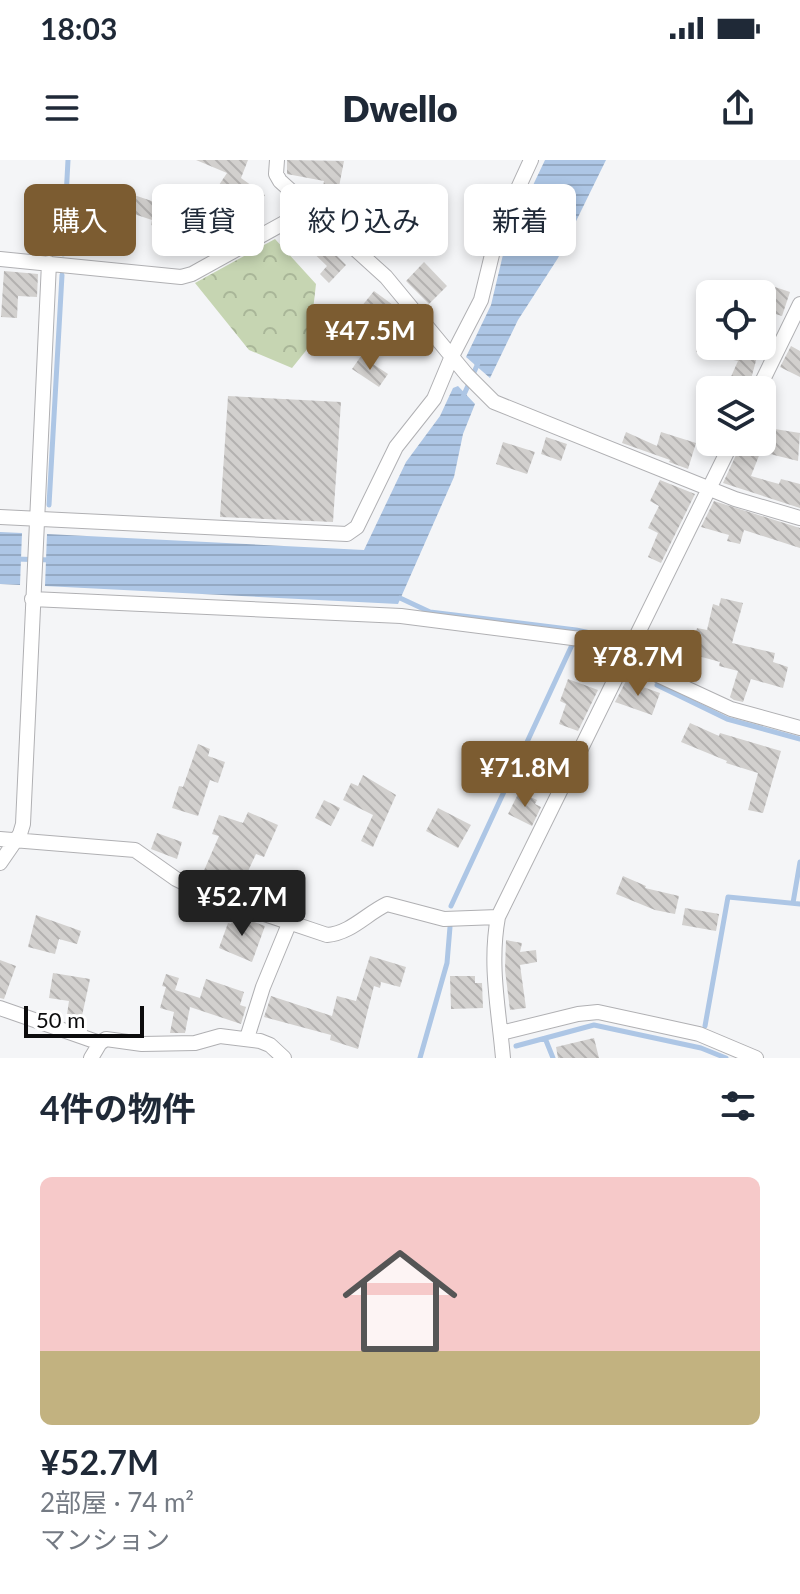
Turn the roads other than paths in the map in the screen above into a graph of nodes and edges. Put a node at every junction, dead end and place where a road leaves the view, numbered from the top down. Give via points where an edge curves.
1 (277, 160) edge
2 (531, 160) edge
3 (283, 184) edge
4 (280, 225) edge
5 (363, 256) edge
6 (0, 259) edge
7 (49, 263) junction
8 (800, 304) edge
9 (452, 356) junction
10 (765, 376) edge
11 (725, 456) edge
12 (708, 488) junction
13 (0, 517) edge
14 (800, 518) edge
15 (37, 519) junction
16 (32, 599) junction
17 (628, 656) junction
18 (800, 728) edge
19 (0, 839) edge
20 (16, 839) junction
21 (0, 863) edge
22 (498, 917) junction
23 (289, 924) junction
24 (0, 1008) edge
25 (501, 1033) junction
26 (247, 1038) junction
27 (100, 1043) junction
28 (91, 1058) edge
29 (284, 1058) edge
30 (503, 1058) edge
31 (756, 1058) edge

1 - 3 street via 276,174
2 - 9 street via 497,234 481,300
4 - 7 street via 181,277
5 - 9 street
6 - 7 street
7 - 15 street
8 - 10 street
9 - 12 street via 494,402
9 - 15 street via 434,399 396,447 357,527 347,534
11 - 12 street
12 - 14 street
12 - 17 street
13 - 15 street
15 - 16 street
16 - 17 street via 401,616 580,639
16 - 20 street via 23,824
17 - 18 street via 636,665 731,709
17 - 22 street
19 - 20 street
20 - 21 street
20 - 23 street via 135,850 211,896
22 - 23 street via 444,919 387,904 338,934
22 - 25 street via 494,950
23 - 26 street
24 - 27 street
25 - 30 street
25 - 31 street via 598,1012 699,1034
26 - 27 street
26 - 29 street via 270,1045
27 - 28 street

